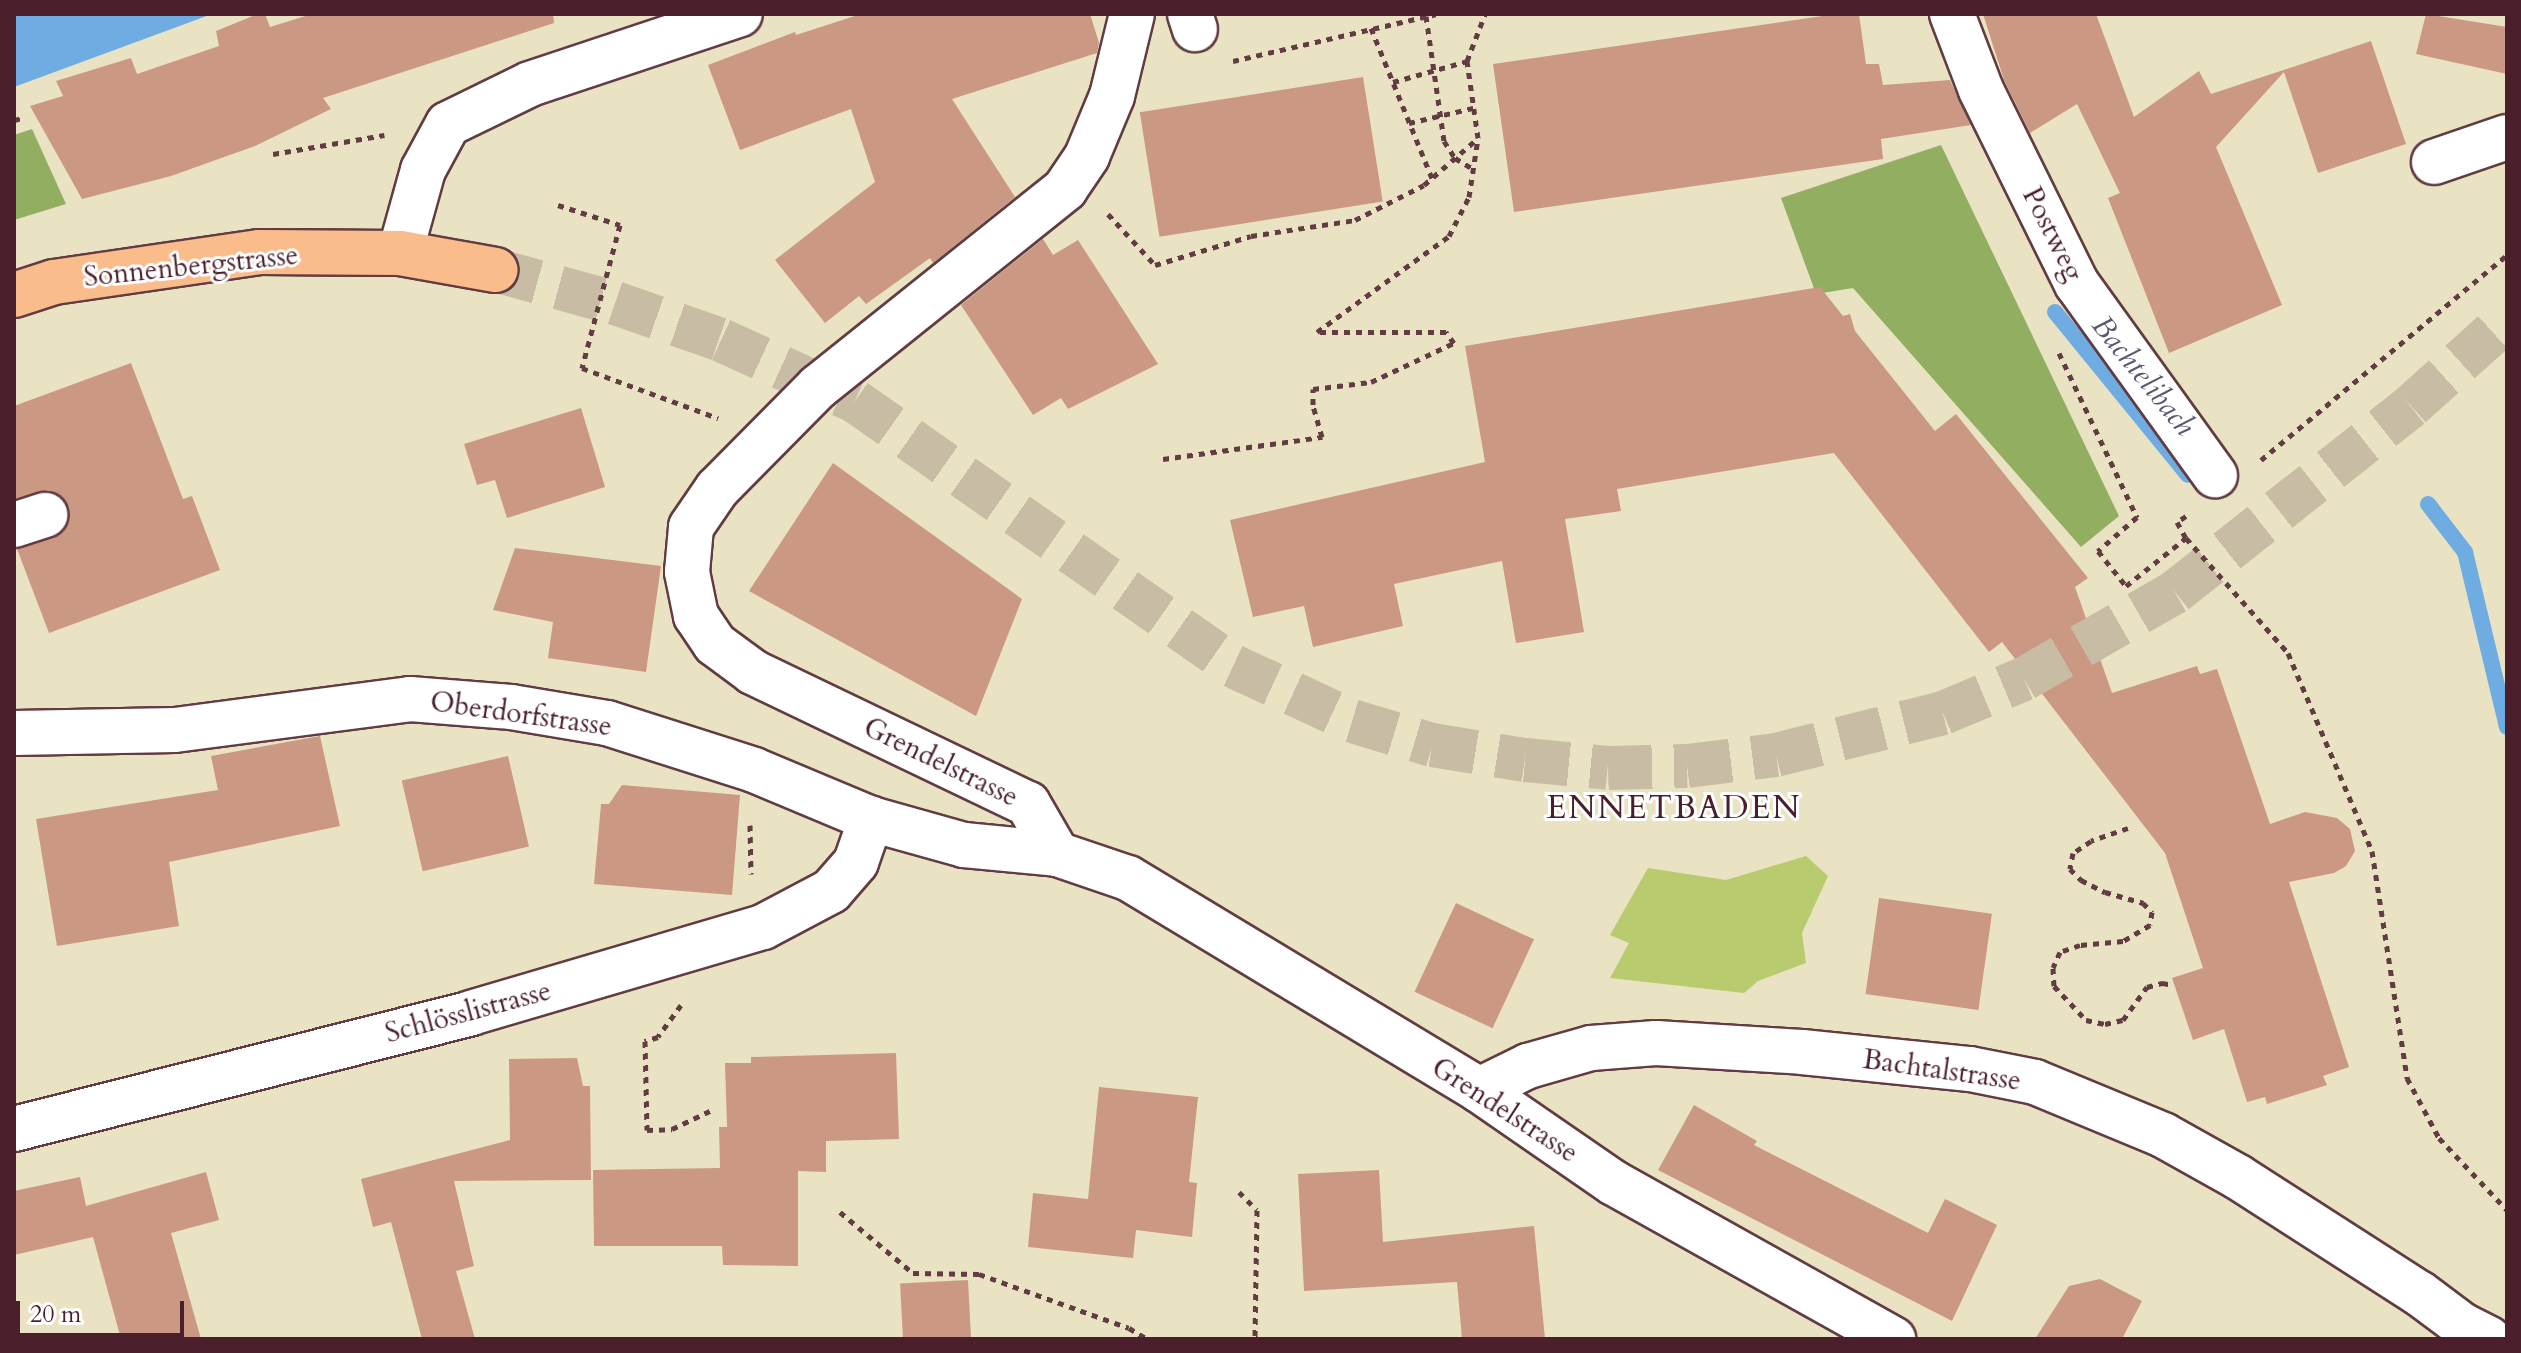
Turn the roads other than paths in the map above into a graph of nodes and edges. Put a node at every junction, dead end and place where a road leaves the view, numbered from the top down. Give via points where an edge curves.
1 (740, 14) edge
2 (1132, 14) edge
3 (1952, 14) edge
4 (2507, 137) edge
5 (2434, 162) dead end
6 (400, 253) junction
7 (495, 270) tunnel mouth
8 (14, 295) edge
9 (2235, 470) road end
10 (14, 733) edge
11 (871, 819) junction
12 (1057, 854) junction
13 (1479, 1090) junction
14 (14, 1129) edge
15 (1893, 1339) edge
16 (2489, 1339) edge

1 - 6 street via 530,84 448,124 423,170
2 - 12 street, Grendelstrasse via 1112,96 1065,189 818,387 717,489 691,527 687,572 696,616 715,644 753,672 1028,804
3 - 9 street, Postweg via 1981,90 2077,284
4 - 5 street
6 - 7 main road, Sonnenbergstrasse
6 - 8 main road, Sonnenbergstrasse via 259,252 54,282
10 - 11 street, Oberdorfstrasse via 175,730 410,699 511,707 607,723 754,770
11 - 12 street, Oberdorfstrasse via 964,845
11 - 14 street, Schlösslistrasse via 856,862 831,891 763,927 471,1013
12 - 13 street, Grendelstrasse via 1128,878
13 - 15 street, Grendelstrasse via 1614,1183
13 - 16 street, Bachtalstrasse via 1528,1066 1591,1048 1656,1043 1970,1069 2035,1082 2163,1135 2238,1177

